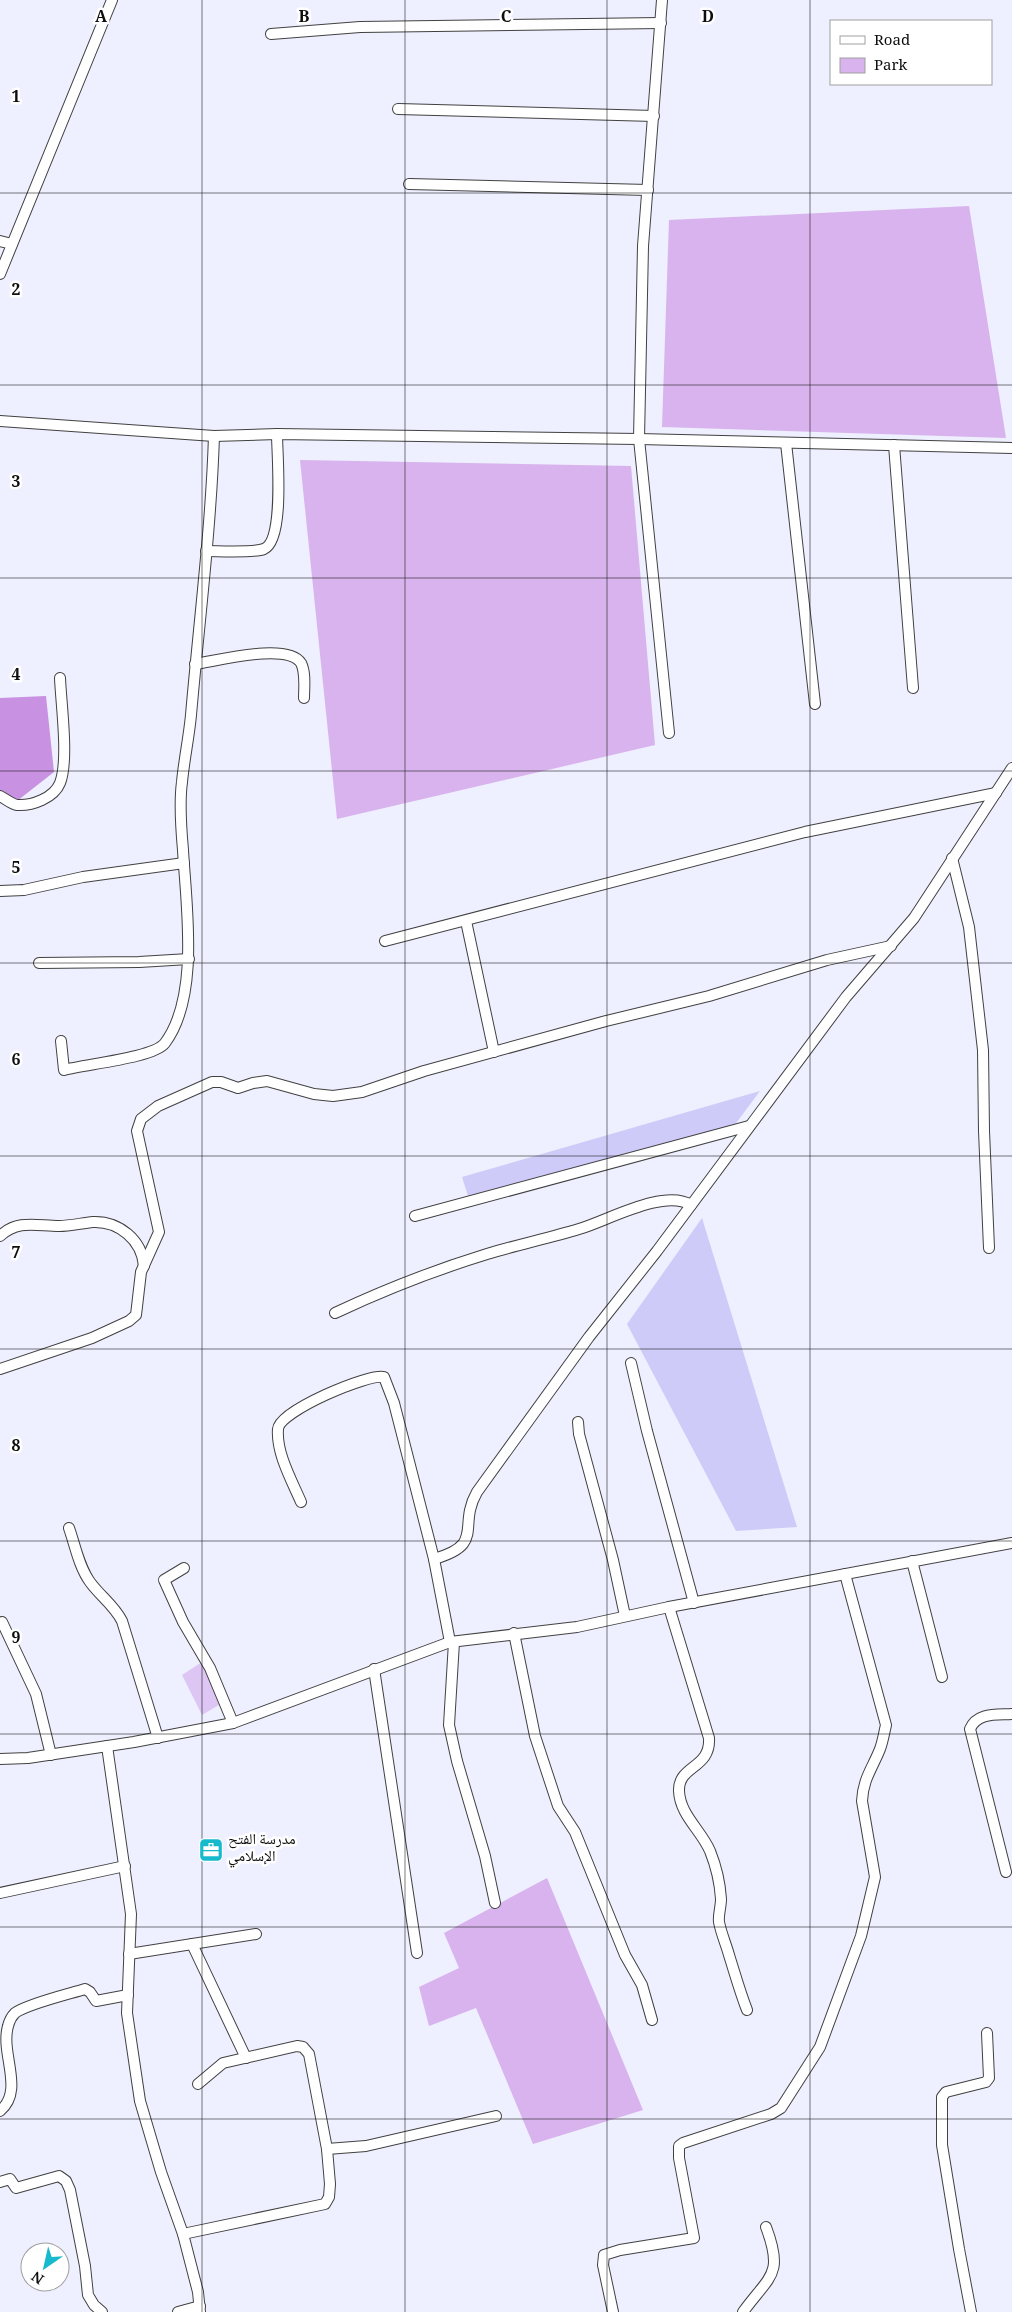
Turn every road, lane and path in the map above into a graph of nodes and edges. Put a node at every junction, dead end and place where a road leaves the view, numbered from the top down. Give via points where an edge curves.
1 (112, 0) edge
2 (662, 0) edge
3 (661, 23) junction
4 (271, 34) dead end
5 (398, 109) dead end
6 (654, 116) junction
7 (409, 184) dead end
8 (648, 190) junction
9 (0, 241) edge
10 (12, 244) junction
11 (0, 274) edge
12 (0, 421) edge
13 (277, 434) junction
14 (214, 436) junction
15 (639, 439) junction
16 (786, 443) junction
17 (894, 445) junction
18 (1012, 448) edge
19 (206, 552) junction
20 (196, 664) junction
21 (60, 678) dead end
22 (914, 688) dead end
23 (304, 698) dead end
24 (814, 704) dead end
25 (669, 733) dead end
26 (1012, 768) edge
27 (996, 793) junction
28 (0, 796) edge
29 (952, 858) junction
30 (184, 863) junction
31 (0, 891) edge
32 (466, 921) junction
33 (385, 942) dead end
34 (891, 946) junction
35 (189, 959) junction
36 (39, 963) dead end
37 (61, 1041) dead end
38 (494, 1052) junction
39 (749, 1126) junction
40 (691, 1205) junction
41 (415, 1216) dead end
42 (0, 1236) edge
43 (990, 1248) dead end
44 (144, 1266) junction
45 (335, 1313) dead end
46 (631, 1363) dead end
47 (0, 1369) edge
48 (578, 1422) dead end
49 (300, 1502) dead end
50 (69, 1528) dead end
51 (1012, 1543) edge
52 (434, 1559) junction
53 (912, 1561) junction
54 (184, 1568) dead end
55 (845, 1574) junction
56 (694, 1603) junction
57 (669, 1607) junction
58 (625, 1616) junction
59 (2, 1622) dead end
60 (514, 1633) junction
61 (452, 1642) junction
62 (374, 1669) junction
63 (942, 1677) dead end
64 (1012, 1714) edge
65 (234, 1723) junction
66 (158, 1738) junction
67 (107, 1746) junction
68 (51, 1754) junction
69 (0, 1759) edge
70 (125, 1866) junction
71 (1006, 1872) dead end
72 (0, 1893) edge
73 (495, 1903) dead end
74 (256, 1934) dead end
75 (192, 1944) junction
76 (417, 1953) dead end
77 (129, 1954) junction
78 (128, 1994) junction
79 (747, 2010) dead end
80 (652, 2020) dead end
81 (988, 2033) dead end
82 (246, 2058) junction
83 (198, 2084) dead end
84 (0, 2111) edge
85 (496, 2116) dead end
86 (327, 2149) junction
87 (1, 2180) edge
88 (766, 2227) dead end
89 (183, 2234) junction
90 (200, 2309) edge
91 (102, 2312) edge
92 (178, 2312) edge
93 (613, 2312) edge
94 (743, 2312) edge
95 (971, 2312) edge

1 - 10 street
2 - 3 street
3 - 4 street via 360,27
3 - 6 street
5 - 6 street
6 - 8 street
7 - 8 street
8 - 15 street via 643,246
9 - 10 street
10 - 11 street
12 - 14 street
13 - 14 street
13 - 15 street
13 - 19 street via 278,514 271,542 264,549
14 - 19 street
15 - 16 street
15 - 25 street
16 - 17 street
16 - 24 street
17 - 18 street
17 - 22 street
19 - 20 street
20 - 23 street via 270,653 290,655 303,669
20 - 30 street via 181,783
21 - 28 street via 63,767 60,784 51,795 31,804 16,805
26 - 27 street
27 - 29 street
27 - 32 street via 805,832
29 - 34 street via 914,918
29 - 43 street via 969,927 983,1050
30 - 31 street via 76,878 24,890
30 - 35 street
32 - 33 street
32 - 38 street
34 - 38 street via 827,960 709,996
34 - 39 street via 846,996
35 - 36 street
35 - 37 street via 180,1014 169,1038 156,1050 64,1070
38 - 44 street via 362,1092 334,1096 267,1081 238,1088 212,1082 158,1106 141,1119 138,1131 159,1232
39 - 40 street
39 - 41 street
40 - 45 street via 679,1200 644,1205 580,1229 477,1257
40 - 52 street via 589,1337 477,1492 469,1511 464,1545
42 - 44 street via 24,1223 57,1226 105,1223 134,1240 143,1256
44 - 47 street via 137,1311 129,1321 92,1338
46 - 56 street
48 - 58 street
49 - 52 street via 282,1456 279,1424 312,1400 371,1378 384,1377 394,1403
50 - 66 street via 90,1582 114,1607 122,1621
51 - 53 street
52 - 61 street
53 - 55 street
53 - 63 street
54 - 65 street via 164,1580 183,1622 210,1668
55 - 56 street
55 - 93 street via 886,1725 881,1747 863,1789 862,1801 875,1877 862,1936 820,2047 780,2108 679,2146 694,2238 604,2255
56 - 57 street
57 - 58 street
57 - 79 street via 710,1747 705,1758 684,1774 678,1789 682,1808 700,1832 718,1876 720,1926
58 - 60 street via 577,1627
59 - 68 street via 36,1694
60 - 61 street
60 - 80 street via 536,1736 558,1806 575,1832 625,1955 642,1985
61 - 62 street
61 - 73 street via 449,1725
62 - 65 street
62 - 76 street
64 - 71 street via 980,1717 970,1728
65 - 66 street
66 - 67 street
67 - 68 street
67 - 70 street
68 - 69 street
70 - 72 street
70 - 77 street via 131,1914
74 - 75 street
75 - 77 street
75 - 82 street
77 - 78 street
78 - 84 street via 96,2001 85,1989 14,2014 4,2045 11,2094
78 - 89 street via 127,2013 140,2101
81 - 95 street via 989,2078 986,2082 946,2092 942,2097 942,2145
82 - 83 street via 223,2063
82 - 86 street via 297,2046 306,2050
85 - 86 street via 375,2144
86 - 89 street via 330,2184 325,2204
87 - 91 street via 10,2179 16,2188 59,2176 66,2181 85,2266 88,2295
88 - 94 street via 776,2261 773,2271
89 - 90 street
90 - 92 street

